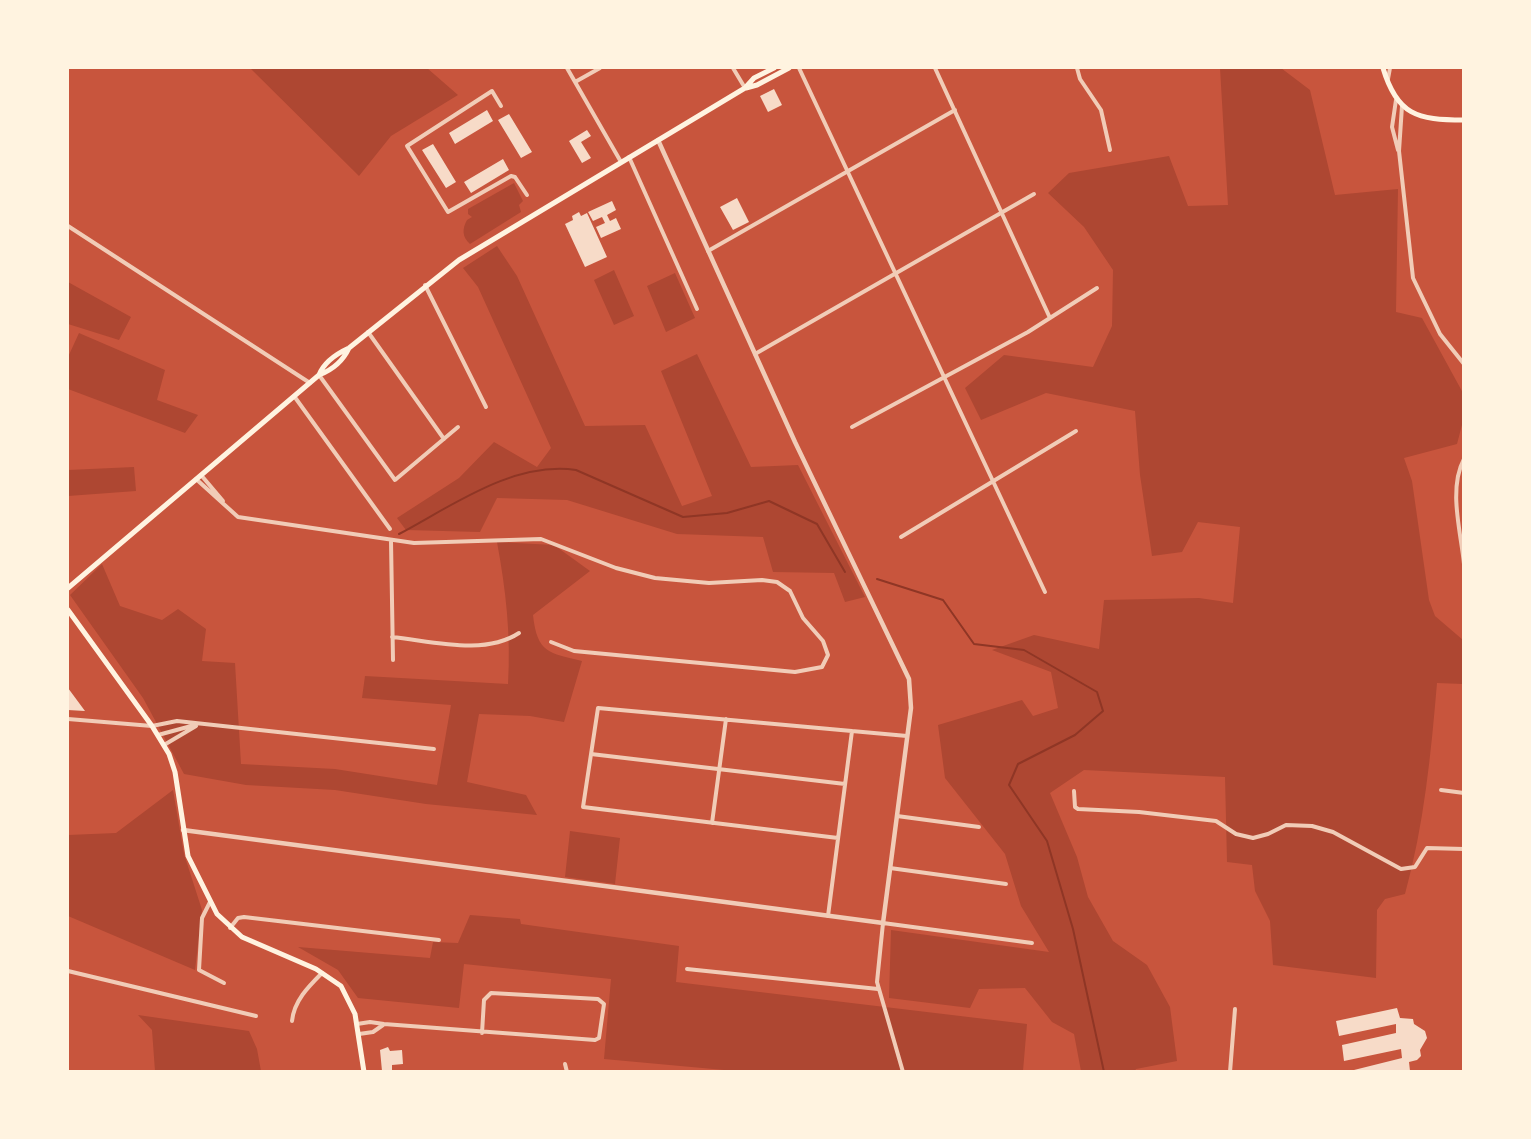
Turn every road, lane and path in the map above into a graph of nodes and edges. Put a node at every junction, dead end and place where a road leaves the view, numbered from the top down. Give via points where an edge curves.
1 (567, 68) edge
2 (600, 68) edge
3 (733, 68) edge
4 (774, 68) edge
5 (789, 68) edge
6 (799, 68) edge
7 (935, 68) edge
8 (1077, 68) edge
9 (1383, 68) edge
10 (1390, 68) edge
11 (575, 82) junction
12 (1388, 82) junction
13 (745, 88) junction
14 (1396, 100) junction
15 (501, 106) dead end
16 (1402, 106) junction
17 (955, 110) junction
18 (1464, 120) edge
19 (658, 140) junction
20 (1110, 150) dead end
21 (1399, 151) junction
22 (629, 157) junction
23 (621, 162) junction
24 (848, 171) junction
25 (1034, 194) dead end
26 (527, 195) dead end
27 (1002, 213) junction
28 (68, 226) edge
29 (708, 251) junction
30 (896, 274) junction
31 (425, 285) junction
32 (1097, 288) dead end
33 (697, 309) dead end
34 (1050, 318) junction
35 (368, 332) junction
36 (755, 354) junction
37 (1464, 364) edge
38 (319, 375) junction
39 (944, 377) junction
40 (310, 382) junction
41 (293, 396) junction
42 (486, 407) dead end
43 (458, 427) dead end
44 (852, 427) dead end
45 (1076, 431) dead end
46 (444, 439) junction
47 (1464, 459) edge
48 (199, 477) junction
49 (993, 482) junction
50 (390, 530) dead end
51 (901, 537) dead end
52 (391, 541) junction
53 (1464, 564) edge
54 (68, 588) edge
55 (1045, 592) dead end
56 (68, 610) edge
57 (519, 633) dead end
58 (392, 637) junction
59 (551, 642) dead end
60 (393, 660) dead end
61 (68, 719) edge
62 (726, 719) junction
63 (199, 724) junction
64 (152, 726) junction
65 (852, 731) junction
66 (158, 735) junction
67 (907, 736) junction
68 (164, 745) junction
69 (434, 749) dead end
70 (591, 754) junction
71 (720, 770) junction
72 (845, 784) junction
73 (1441, 790) dead end
74 (1074, 791) dead end
75 (1464, 793) edge
76 (897, 816) junction
77 (712, 823) junction
78 (979, 827) dead end
79 (183, 831) junction
80 (838, 838) junction
81 (1464, 849) edge
82 (890, 868) junction
83 (1006, 884) dead end
84 (210, 902) junction
85 (828, 916) junction
86 (883, 923) junction
87 (230, 928) junction
88 (439, 940) dead end
89 (1032, 943) dead end
90 (687, 969) dead end
91 (68, 971) edge
92 (323, 972) junction
93 (224, 983) dead end
94 (878, 989) junction
95 (1235, 1009) dead end
96 (256, 1016) dead end
97 (292, 1021) dead end
98 (357, 1024) junction
99 (384, 1024) junction
100 (482, 1033) junction
101 (358, 1034) junction
102 (565, 1064) dead end
103 (364, 1071) edge
104 (567, 1071) edge
105 (903, 1071) edge
106 (1230, 1071) edge

1 - 11 street
2 - 11 street
3 - 13 street
4 - 13 main road via 754,78
5 - 13 main road
6 - 24 street
7 - 17 street
8 - 20 street via 1080,80 1099,105
9 - 12 main road
10 - 12 street
11 - 23 street
12 - 14 main road
13 - 19 main road
14 - 16 main road
14 - 21 street via 1392,127
15 - 26 street via 492,91 407,146 448,212 511,176 516,177
16 - 18 main road via 1424,117
16 - 21 street
17 - 24 street
17 - 27 street
19 - 22 main road
19 - 29 street
21 - 37 street via 1413,278 1440,334
22 - 23 main road
22 - 33 street
23 - 31 main road via 472,251
24 - 29 street
24 - 30 street
25 - 27 street
27 - 30 street
27 - 34 street
28 - 40 street
29 - 36 street
30 - 36 street
30 - 39 street
31 - 35 main road
31 - 42 street
32 - 34 street
34 - 39 street
35 - 38 main road via 327,372
35 - 46 street
36 - 67 street via 906,670 911,699
38 - 40 main road
38 - 46 street via 395,480
39 - 44 street
39 - 49 street
40 - 41 main road
41 - 48 main road
41 - 50 street
43 - 46 street
45 - 49 street
47 - 53 street via 1457,488
48 - 52 street via 238,516
48 - 54 main road
49 - 51 street
49 - 55 street
52 - 58 street
52 - 59 street via 431,544 541,539 616,568 655,578 709,583 770,580 790,591 828,655 816,669 781,671 574,651
56 - 64 main road
57 - 58 street via 501,643 482,645
58 - 60 street
61 - 64 street
62 - 65 street
62 - 70 street via 598,708
62 - 71 street
63 - 64 street via 177,721
63 - 66 street
63 - 68 street
63 - 69 street
64 - 66 main road
65 - 67 street
65 - 72 street
66 - 68 main road
67 - 76 street
68 - 79 main road via 173,764
70 - 71 street
70 - 77 street via 583,807
71 - 72 street
71 - 77 street
72 - 80 street
73 - 75 street
74 - 81 street via 1078,808 1215,821 1244,836 1260,837 1287,825 1323,828 1401,869 1415,867 1427,848
76 - 78 street
76 - 82 street
77 - 80 street
79 - 84 main road via 193,870
79 - 85 street
80 - 85 street
82 - 83 street
82 - 86 street
84 - 87 main road
84 - 93 street via 202,918 199,970
85 - 86 street
86 - 89 street
86 - 94 street
87 - 88 street via 244,916
87 - 92 main road via 248,940
90 - 94 street
91 - 96 street
92 - 97 street via 303,993
92 - 98 main road via 347,995
94 - 105 street
95 - 106 street
98 - 99 street
98 - 101 main road
99 - 100 street
99 - 101 street via 373,1032
100 - 100 street via 598,1040 604,1004 598,999 491,993 484,1000
101 - 103 main road
102 - 104 street

